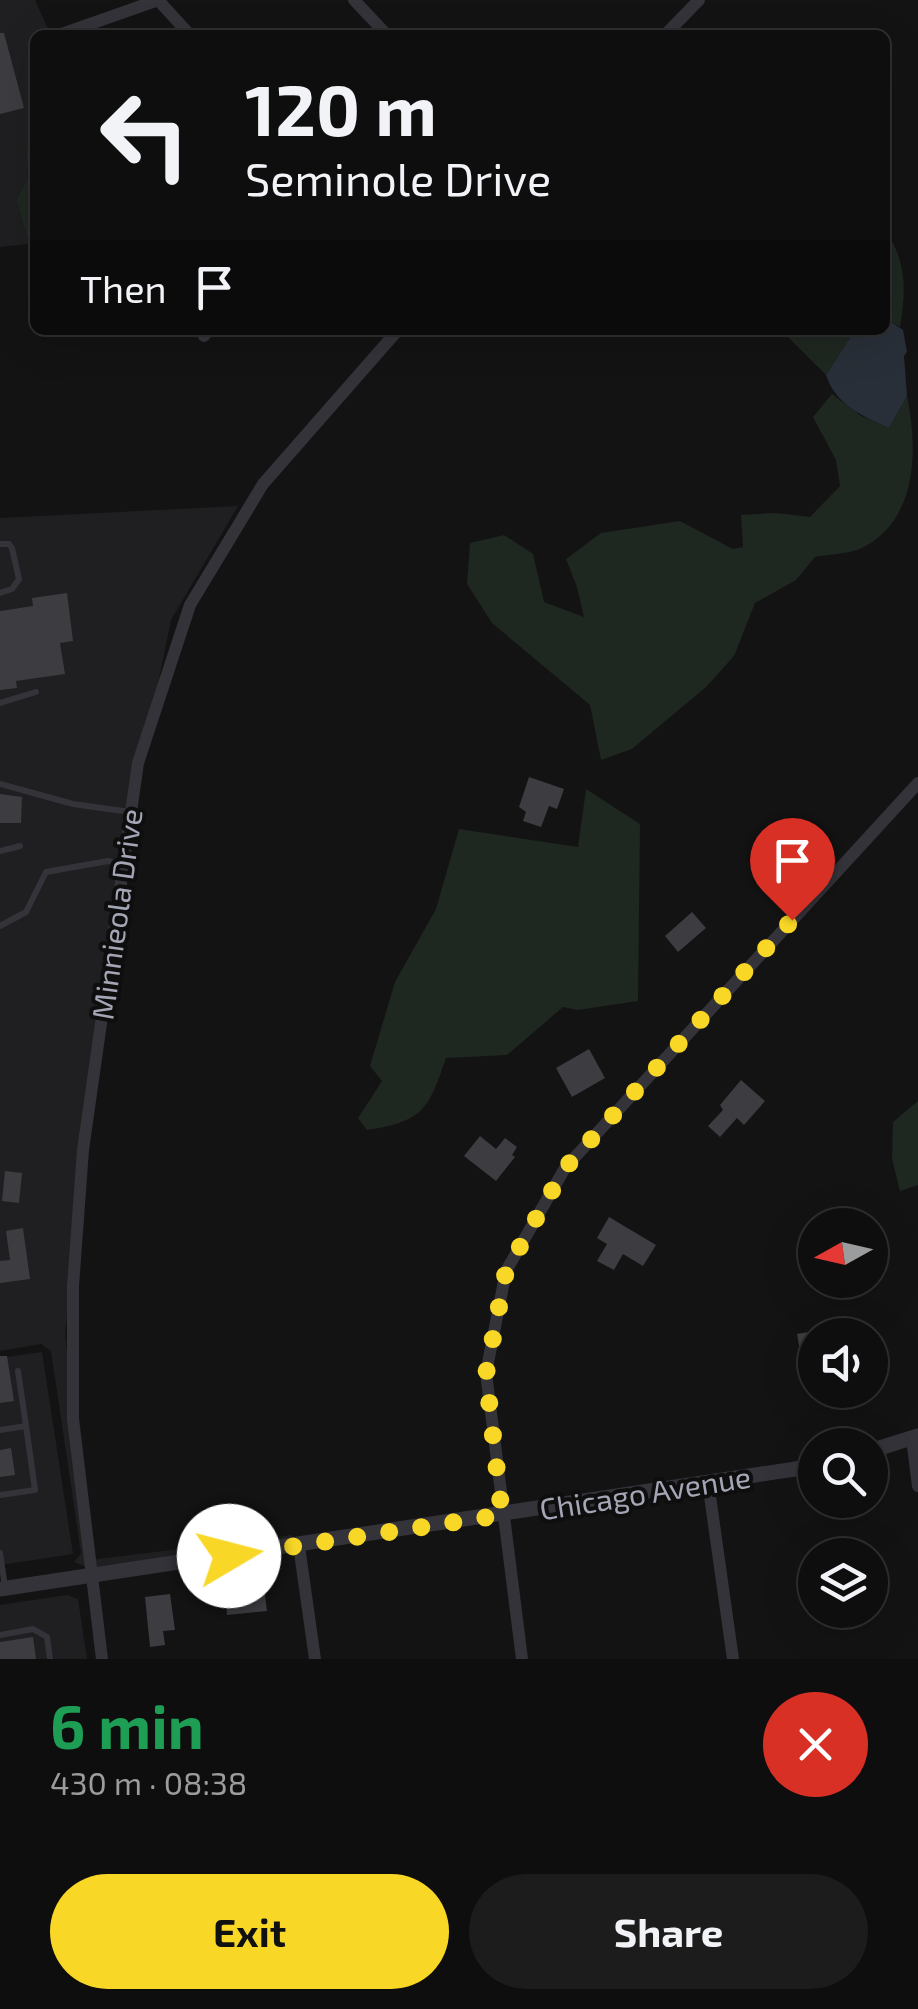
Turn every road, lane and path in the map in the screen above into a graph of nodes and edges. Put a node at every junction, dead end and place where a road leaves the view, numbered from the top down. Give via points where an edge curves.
1 (158, 0) edge
2 (354, 0) edge
3 (698, 0) edge
4 (73, 30) edge
5 (185, 30) edge
6 (382, 30) edge
7 (670, 30) edge
8 (394, 335) edge
9 (0, 544) edge
10 (0, 593) edge
11 (36, 692) dead end
12 (0, 703) edge
13 (918, 783) edge
14 (0, 784) edge
15 (130, 812) junction
16 (20, 846) dead end
17 (0, 851) edge
18 (124, 864) junction
19 (0, 926) edge
20 (18, 1371) dead end
21 (26, 1426) junction
22 (0, 1430) edge
23 (915, 1438) edge
24 (888, 1446) edge
25 (798, 1469) edge
26 (708, 1482) junction
27 (918, 1486) edge
28 (0, 1495) edge
29 (502, 1515) junction
30 (298, 1546) junction
31 (0, 1553) edge
32 (90, 1576) junction
33 (3, 1589) edge
34 (0, 1635) edge
35 (50, 1659) edge
36 (102, 1659) edge
37 (315, 1659) edge
38 (522, 1659) edge
39 (733, 1659) edge

1 - 4 street
1 - 5 street
2 - 6 street
3 - 7 street
8 - 15 street, Minnieola Drive via 264,484 190,606 138,764
9 - 10 lane via 12,548 19,579
11 - 12 lane
13 - 29 street via 565,1168 545,1202 506,1271 486,1374
14 - 15 lane
15 - 18 street, Minnieola Drive
16 - 17 lane
18 - 19 lane via 108,860 46,872 26,912
18 - 32 street, Minnieola Drive via 82,1150 74,1286 72,1418
20 - 21 lane
21 - 22 lane
21 - 28 lane via 35,1490
23 - 24 street
23 - 27 street
25 - 26 street, Chicago Avenue
26 - 29 street, Chicago Avenue
26 - 39 street
29 - 30 street, Chicago Avenue
29 - 38 street
30 - 32 street, Chicago Avenue
30 - 37 street
31 - 33 lane
32 - 33 street, Chicago Avenue
32 - 36 street, Minnieola Drive
34 - 35 lane via 33,1630 47,1637

